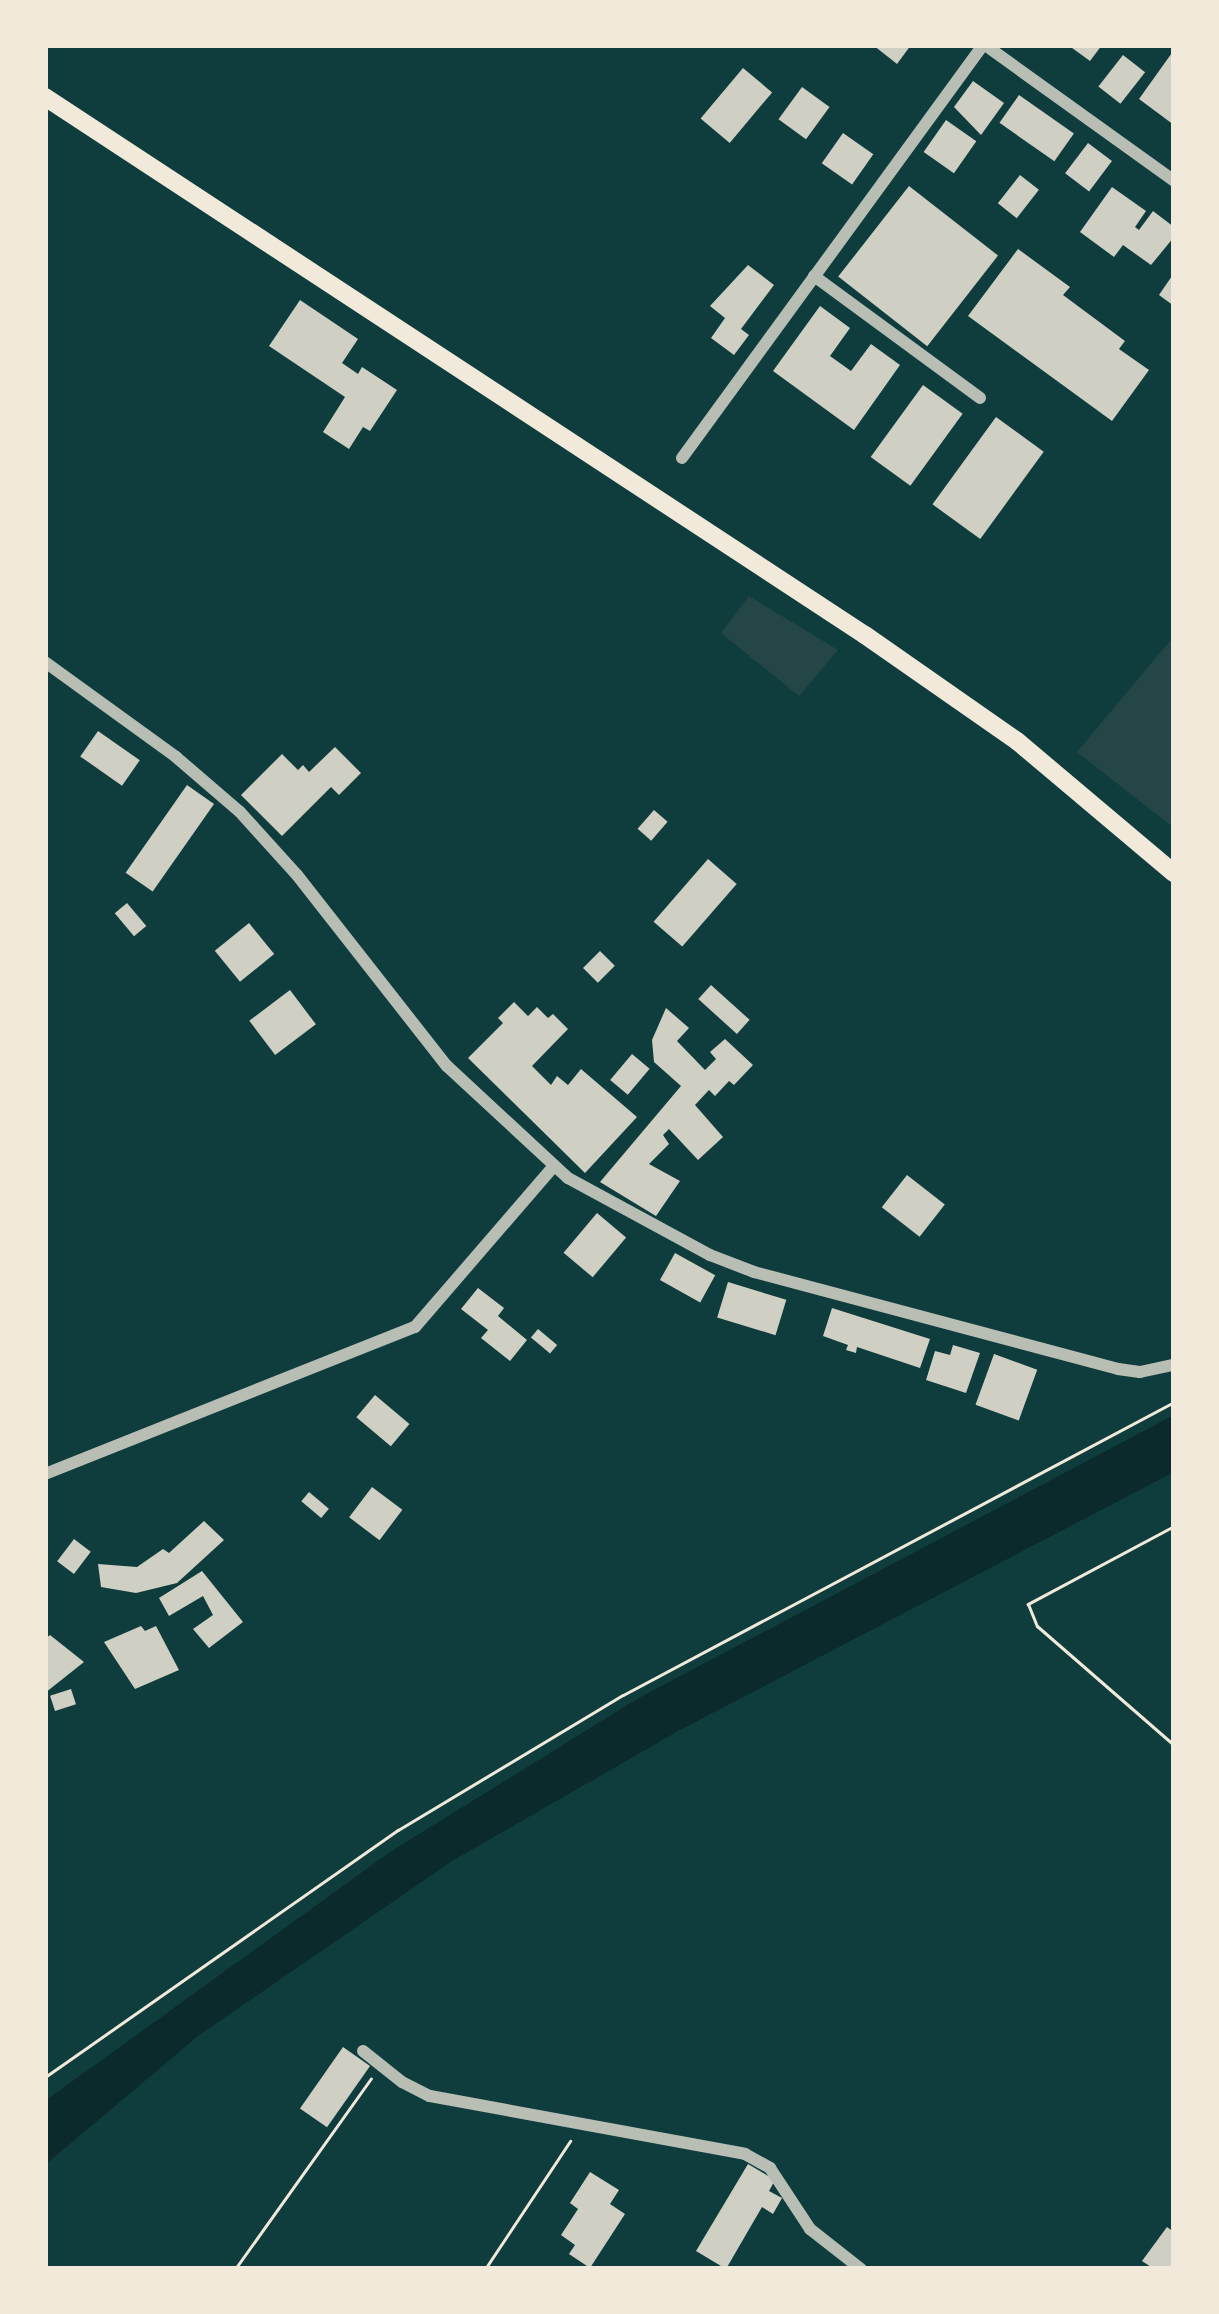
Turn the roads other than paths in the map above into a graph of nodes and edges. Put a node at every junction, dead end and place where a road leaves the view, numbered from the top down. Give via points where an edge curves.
1 (984, 45) edge
2 (45, 97) edge
3 (1174, 181) edge
4 (814, 276) junction
5 (980, 398) dead end
6 (682, 458) dead end
7 (45, 662) edge
8 (1174, 873) edge
9 (553, 1167) junction
10 (1174, 1365) edge
11 (45, 1474) edge
12 (363, 2051) dead end
13 (860, 2269) edge

1 - 3 street
1 - 4 street
2 - 8 main road via 865,635 1017,741
4 - 5 street
4 - 6 street
7 - 9 street via 240,812 447,1066
9 - 10 street via 754,1272 1118,1369
9 - 11 street via 416,1327
12 - 13 street via 430,2096 745,2154 770,2168 810,2229

